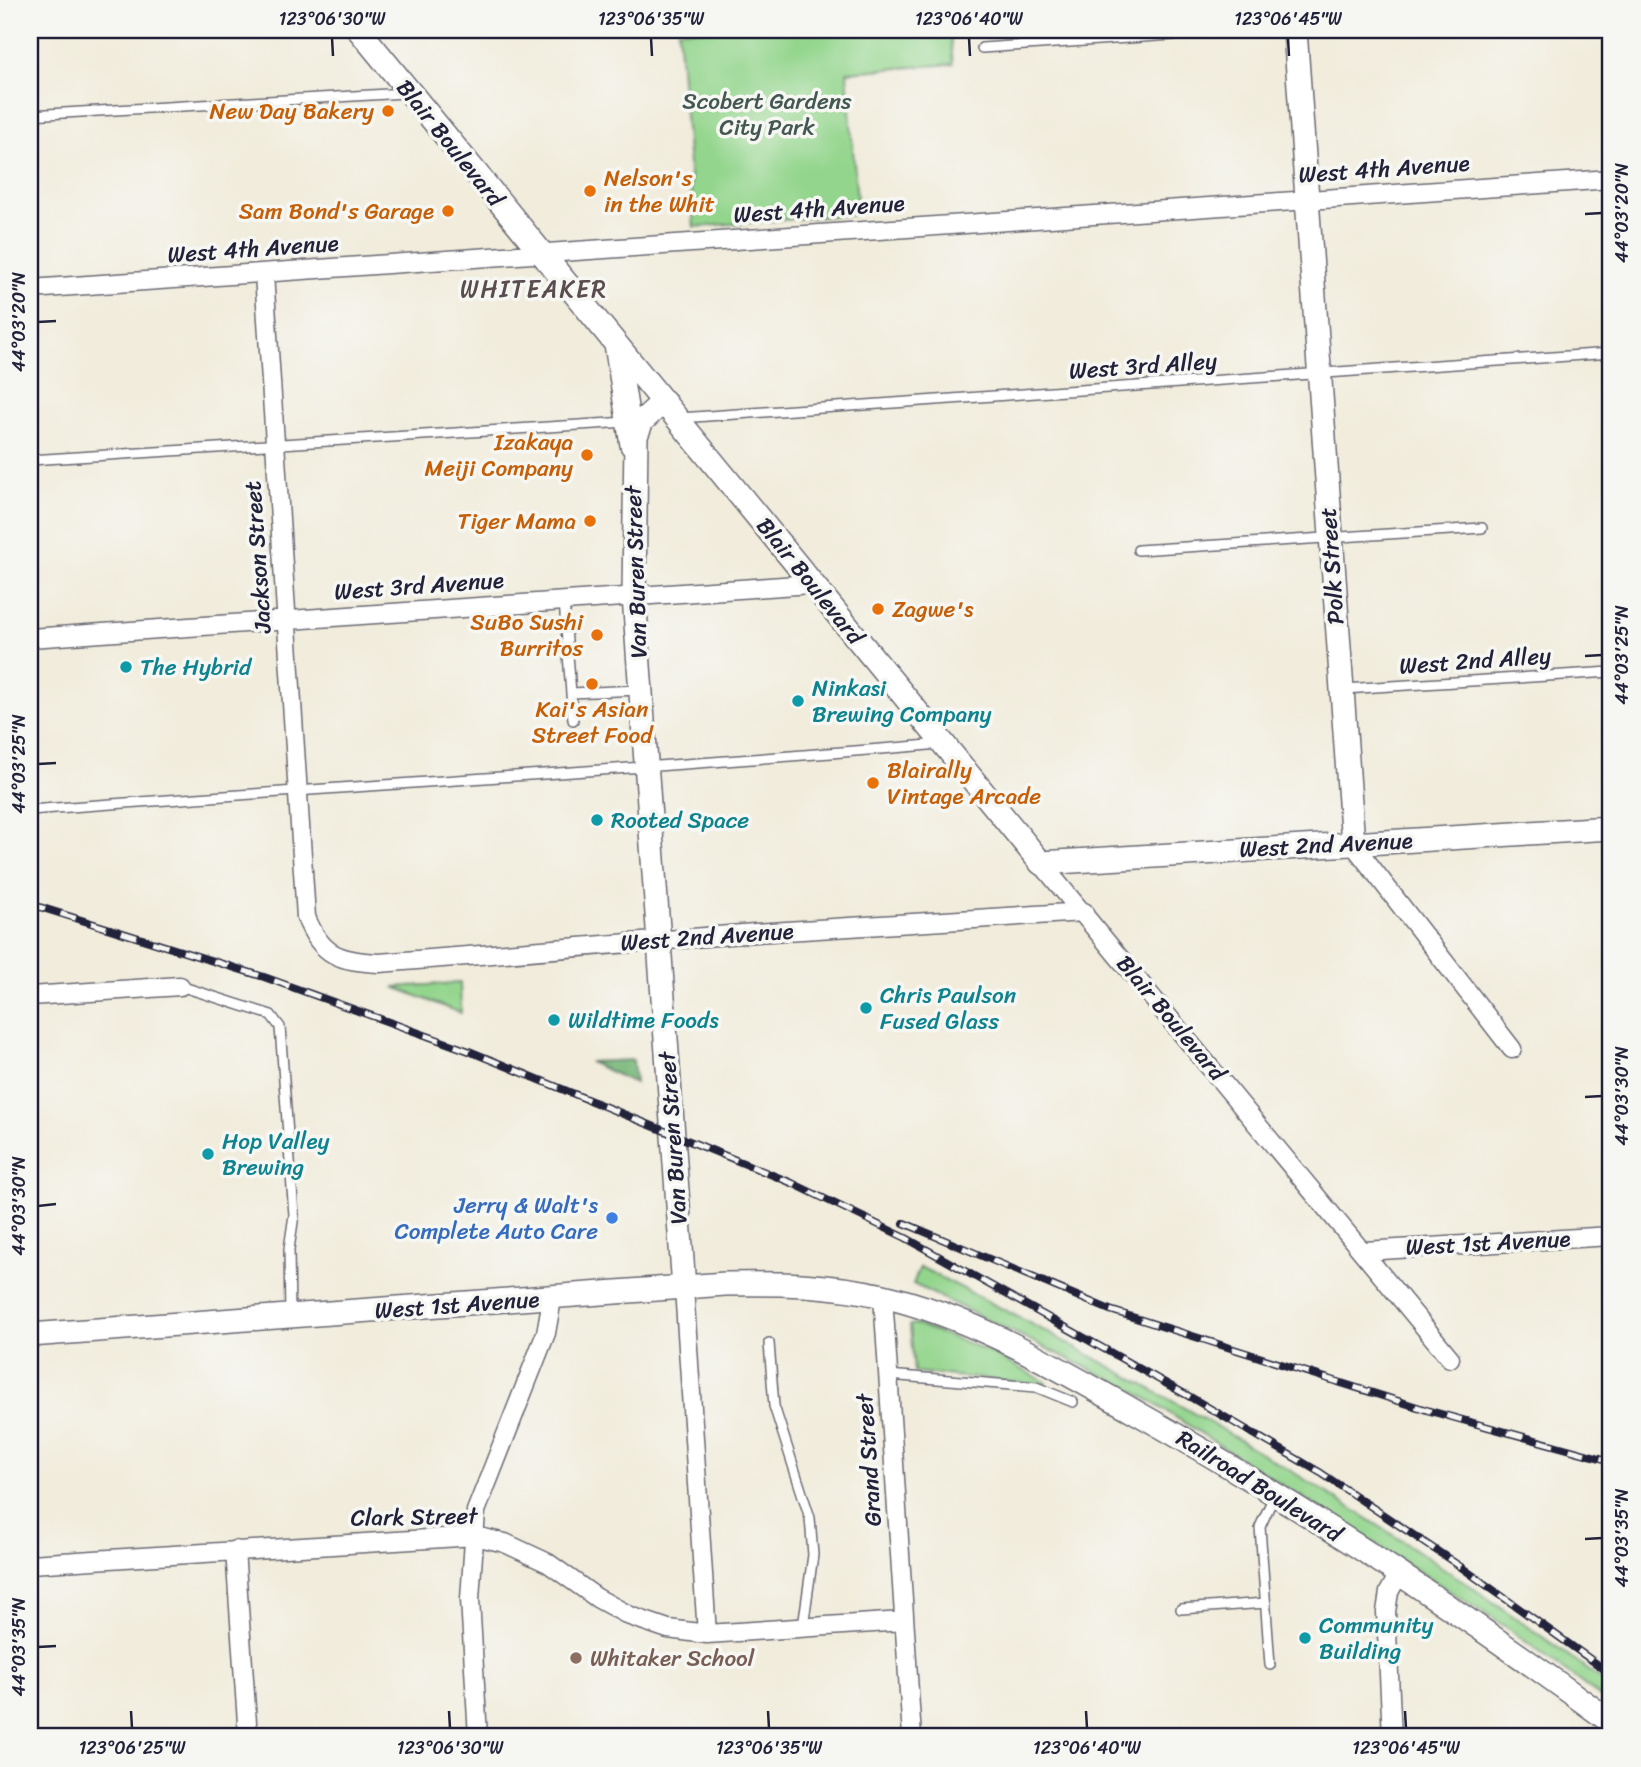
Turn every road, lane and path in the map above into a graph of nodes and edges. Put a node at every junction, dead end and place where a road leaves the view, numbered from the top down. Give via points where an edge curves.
1 (359, 30) edge
2 (1245, 30) edge
3 (1295, 30) edge
4 (982, 48) dead end
5 (409, 93) junction
6 (30, 115) edge
7 (1611, 179) edge
8 (1307, 199) junction
9 (539, 252) junction
10 (264, 274) junction
11 (30, 289) edge
12 (615, 341) junction
13 (1611, 354) edge
14 (1319, 373) junction
15 (671, 409) junction
16 (627, 422) junction
17 (275, 445) junction
18 (634, 451) junction
19 (30, 460) edge
20 (1482, 528) dead end
21 (1331, 538) junction
22 (1138, 551) dead end
23 (811, 583) junction
24 (634, 596) junction
25 (564, 601) junction
26 (286, 620) junction
27 (30, 638) edge
28 (1611, 672) edge
29 (1341, 689) junction
30 (640, 690) junction
31 (571, 694) junction
32 (573, 720) dead end
33 (942, 744) junction
34 (646, 769) junction
35 (298, 790) junction
36 (30, 810) edge
37 (1611, 828) edge
38 (1353, 844) junction
39 (1041, 863) junction
40 (1084, 912) junction
41 (659, 940) junction
42 (332, 954) joint
43 (180, 986) joint
44 (30, 996) edge
45 (1512, 1049) dead end
46 (1611, 1236) edge
47 (1364, 1251) junction
48 (684, 1288) junction
49 (883, 1296) junction
50 (552, 1298) junction
51 (290, 1317) junction
52 (30, 1335) edge
53 (769, 1343) dead end
54 (1450, 1358) dead end
55 (888, 1375) junction
56 (1073, 1402) dead end
57 (1275, 1494) junction
58 (475, 1536) junction
59 (235, 1550) junction
60 (30, 1564) edge
61 (1399, 1574) junction
62 (1266, 1603) junction
63 (1181, 1609) dead end
64 (903, 1621) junction
65 (803, 1627) junction
66 (707, 1634) junction
67 (1270, 1665) dead end
68 (1611, 1722) edge
69 (248, 1737) edge
70 (478, 1737) edge
71 (912, 1737) edge
72 (1392, 1737) edge

1 - 5 street, Blair Boulevard
2 - 4 lane
3 - 8 street, Polk Street
5 - 6 lane
5 - 9 street, Blair Boulevard
7 - 8 street, West 4th Avenue
8 - 9 street, West 4th Avenue
8 - 14 street, Polk Street
9 - 10 street, West 4th Avenue
9 - 12 street, Blair Boulevard
10 - 11 street, West 4th Avenue
10 - 17 street, Jackson Street
12 - 15 street, Blair Boulevard
12 - 16 street
13 - 14 lane, West 3rd Alley
14 - 15 lane, West 3rd Alley
14 - 21 street, Polk Street
15 - 18 street, Van Buren Street via 642,421
15 - 23 street, Blair Boulevard
16 - 17 lane
16 - 18 street
17 - 19 lane
17 - 26 street, Jackson Street
18 - 24 street, Van Buren Street
20 - 21 lane
21 - 22 lane
21 - 29 street, Polk Street
23 - 24 street, West 3rd Avenue
23 - 33 street, Blair Boulevard
24 - 25 street, West 3rd Avenue
24 - 30 street, Van Buren Street
25 - 26 street, West 3rd Avenue
25 - 31 lane
26 - 27 street, West 3rd Avenue
26 - 35 street, Jackson Street
28 - 29 lane, West 2nd Alley
29 - 38 street, Polk Street
30 - 31 lane
30 - 34 street, Van Buren Street
31 - 32 lane
33 - 34 lane
33 - 39 street, Blair Boulevard
34 - 35 lane
34 - 41 street, Van Buren Street
35 - 36 lane
35 - 42 street, Jackson Street via 306,917 315,940
37 - 38 street, West 2nd Avenue
38 - 39 street, West 2nd Avenue
38 - 45 street
39 - 40 street, Blair Boulevard
40 - 41 street, West 2nd Avenue
40 - 47 street, Blair Boulevard
41 - 42 street, West 2nd Avenue via 379,963 354,962
41 - 48 street, Van Buren Street
43 - 44 street
43 - 51 lane via 271,1015 280,1027 294,1214 289,1249
46 - 47 street, West 1st Avenue
47 - 54 street, Blair Boulevard
48 - 49 street, West 1st Avenue via 822,1286
48 - 50 street, West 1st Avenue
48 - 66 street, Van Buren Street
49 - 55 street, Grand Street
49 - 57 street, Railroad Boulevard via 984,1329
50 - 51 street, West 1st Avenue
50 - 58 street via 546,1333 476,1511
51 - 52 street, West 1st Avenue
53 - 65 lane via 774,1406 810,1515 813,1555
55 - 56 lane via 1036,1387
55 - 64 street, Grand Street
57 - 61 street, Railroad Boulevard
57 - 62 lane via 1260,1527
58 - 59 street, Clark Street
58 - 66 street, Clark Street via 505,1543 548,1563 630,1616 668,1629
58 - 70 street via 470,1607
59 - 60 street, Clark Street
59 - 69 street
61 - 68 street, Railroad Boulevard
61 - 72 street via 1389,1592 1386,1612
62 - 63 lane
62 - 67 lane
64 - 65 street, Clark Street
64 - 71 street, Grand Street
65 - 66 street, Clark Street

